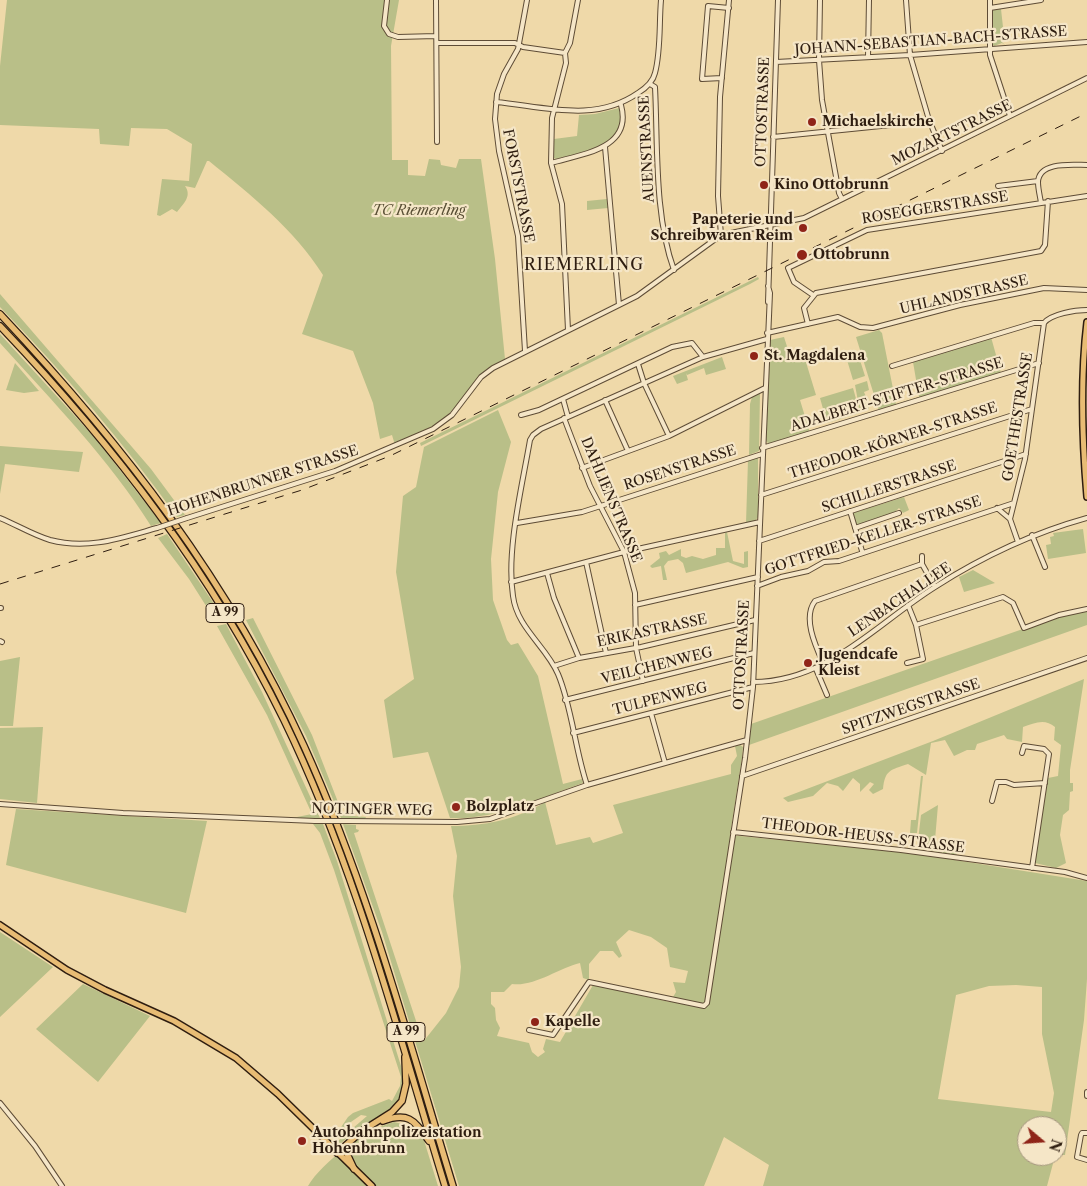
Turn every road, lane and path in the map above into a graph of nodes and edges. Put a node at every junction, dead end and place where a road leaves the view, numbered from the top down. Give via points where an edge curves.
1 (387, 0) edge
2 (436, 0) edge
3 (527, 0) edge
4 (578, 0) edge
5 (661, 0) edge
6 (730, 0) edge
7 (778, 0) edge
8 (820, 0) edge
9 (869, 0) edge
10 (906, 0) edge
11 (990, 0) edge
12 (1041, 0) edge
13 (729, 8) junction
14 (990, 8) junction
15 (436, 36) junction
16 (1087, 42) edge
17 (437, 43) junction
18 (518, 45) junction
19 (990, 49) junction
20 (565, 53) junction
21 (910, 55) junction
22 (868, 57) junction
23 (819, 60) junction
24 (776, 62) junction
25 (722, 78) junction
26 (1087, 78) edge
27 (650, 84) junction
28 (496, 102) junction
29 (621, 105) junction
30 (554, 108) junction
31 (1010, 116) junction
32 (930, 121) junction
33 (828, 131) junction
34 (773, 137) junction
35 (437, 142) dead end
36 (605, 147) junction
37 (942, 151) junction
38 (551, 163) junction
39 (1087, 165) edge
40 (1038, 181) junction
41 (998, 186) dead end
42 (1087, 196) edge
43 (842, 199) junction
44 (1041, 202) junction
45 (1048, 202) junction
46 (770, 226) junction
47 (721, 235) junction
48 (674, 270) junction
49 (1087, 290) edge
50 (813, 295) junction
51 (619, 305) junction
52 (1087, 310) edge
53 (0, 314) edge
54 (1087, 322) edge
55 (1044, 323) junction
56 (808, 324) junction
57 (0, 326) edge
58 (568, 330) junction
59 (767, 333) junction
60 (767, 339) junction
61 (525, 351) junction
62 (1085, 353) edge
63 (703, 357) junction
64 (1039, 363) junction
65 (638, 364) junction
66 (892, 366) dead end
67 (644, 383) junction
68 (765, 388) junction
69 (563, 399) junction
70 (606, 400) junction
71 (1032, 408) junction
72 (521, 415) dead end
73 (566, 417) junction
74 (669, 436) junction
75 (762, 448) junction
76 (628, 451) junction
77 (762, 454) junction
78 (1026, 454) junction
79 (582, 468) junction
80 (1086, 478) edge
81 (761, 495) junction
82 (1087, 497) edge
83 (1014, 503) junction
84 (601, 506) junction
85 (997, 508) junction
86 (850, 511) junction
87 (899, 513) dead end
88 (0, 518) edge
89 (1087, 518) edge
90 (1010, 519) junction
91 (760, 522) junction
92 (517, 523) junction
93 (855, 528) junction
94 (1032, 536) junction
95 (759, 540) junction
96 (1018, 542) junction
97 (862, 551) junction
98 (624, 552) junction
99 (922, 556) dead end
100 (586, 562) junction
101 (922, 564) junction
102 (1045, 567) dead end
103 (547, 572) junction
104 (758, 577) junction
105 (511, 582) junction
106 (757, 586) junction
107 (935, 587) junction
108 (635, 605) junction
109 (908, 605) junction
110 (1087, 609) edge
111 (755, 620) junction
112 (916, 625) junction
113 (636, 648) junction
114 (606, 653) junction
115 (754, 653) junction
116 (579, 658) junction
117 (1087, 658) edge
118 (907, 663) dead end
119 (824, 665) junction
120 (554, 666) junction
121 (816, 669) junction
122 (643, 681) junction
123 (753, 684) junction
124 (827, 695) dead end
125 (565, 700) junction
126 (651, 713) junction
127 (573, 733) junction
128 (747, 740) junction
129 (1023, 751) dead end
130 (665, 763) junction
131 (742, 776) junction
132 (1045, 783) junction
133 (587, 785) junction
134 (992, 801) dead end
135 (0, 804) edge
136 (733, 832) junction
137 (1032, 868) junction
138 (1087, 878) edge
139 (0, 925) edge
140 (529, 1030) dead end
141 (405, 1052) junction
142 (0, 1103) edge
143 (376, 1123) junction
144 (1087, 1133) edge
145 (350, 1142) junction
146 (432, 1145) junction
147 (338, 1153) junction
148 (1087, 1160) edge
149 (354, 1169) junction
150 (62, 1186) edge
151 (372, 1186) edge
152 (445, 1186) edge
153 (453, 1186) edge

1 - 15 street via 384,26 389,34 398,37
2 - 15 street
3 - 18 street, FORSTSTRASSE
4 - 20 street
5 - 27 street, AUENSTRASSE via 656,71
6 - 13 street
7 - 24 street, OTTOSTRASSE
8 - 23 street
9 - 22 street
10 - 21 street
11 - 14 street
12 - 14 street
13 - 25 street
13 - 25 street via 708,6 704,37 702,80
14 - 19 street
15 - 17 street
16 - 19 street, JOHANN-SEBASTIAN-BACH-STRASSE
17 - 18 street
17 - 35 street
18 - 20 street
18 - 28 street, FORSTSTRASSE
19 - 21 street, JOHANN-SEBASTIAN-BACH-STRASSE
19 - 31 street
20 - 30 street via 566,63
21 - 22 street, JOHANN-SEBASTIAN-BACH-STRASSE
21 - 32 street
22 - 23 street, JOHANN-SEBASTIAN-BACH-STRASSE
23 - 24 street, JOHANN-SEBASTIAN-BACH-STRASSE
23 - 33 street
24 - 34 street, OTTOSTRASSE
25 - 47 street via 718,173
26 - 31 street, MOZARTSTRASSE
27 - 29 street
27 - 48 street, AUENSTRASSE via 655,87 662,213
28 - 30 street
28 - 61 street, FORSTSTRASSE via 496,138 519,244
29 - 30 street via 583,112
29 - 36 street via 623,119 620,129
30 - 38 street
31 - 37 street, MOZARTSTRASSE
32 - 33 street
32 - 37 street
33 - 34 street
33 - 43 street
34 - 46 street, OTTOSTRASSE
36 - 38 street
36 - 51 street
37 - 43 street, MOZARTSTRASSE
38 - 58 street via 562,204
39 - 40 street via 1051,167 1043,171
40 - 41 street
40 - 44 street
42 - 45 street, ROSEGGERSTRASSE
43 - 46 street, MOZARTSTRASSE via 804,218
44 - 45 street, ROSEGGERSTRASSE
44 - 50 street, ROSEGGERSTRASSE via 867,230 794,264 788,271 792,279
45 - 50 street via 1043,249
46 - 47 street, HOHENBRUNNER STRASSE
46 - 59 street, OTTOSTRASSE
47 - 48 street, HOHENBRUNNER STRASSE
48 - 51 street, HOHENBRUNNER STRASSE
49 - 56 street, UHLANDSTRASSE via 1044,288 960,305 873,328 860,327 838,318
50 - 56 street via 804,308
51 - 58 street, HOHENBRUNNER STRASSE
52 - 55 street
53 - 153 highway, A 99 via 76,397 151,490 201,560 273,683 319,780 357,879
54 - 62 main road
55 - 64 street, GOETHESTRASSE
55 - 66 street via 1034,323
56 - 59 street, UHLANDSTRASSE
57 - 141 highway, A 99 via 129,472 194,564 247,651 288,728 326,818 366,928
58 - 61 street, HOHENBRUNNER STRASSE
59 - 60 street, OTTOSTRASSE
60 - 63 street
60 - 68 street, OTTOSTRASSE
61 - 88 street, HOHENBRUNNER STRASSE, bridge via 486,373 459,408 433,429 335,472 108,542 74,544 45,538
62 - 80 main road via 1082,418
63 - 65 street via 694,344 688,342
63 - 67 street
64 - 71 street, GOETHESTRASSE
64 - 75 street, ADALBERT-STIFTER-STRASSE
65 - 67 street
65 - 69 street
67 - 70 street
67 - 74 street
68 - 74 street
68 - 75 street, OTTOSTRASSE
69 - 72 street
69 - 73 street, DAHLIENSTRASSE
70 - 73 street
70 - 76 street
71 - 78 street, GOETHESTRASSE
71 - 81 street, THEODOR-KÖRNER-STRASSE
73 - 79 street, DAHLIENSTRASSE
73 - 92 street via 536,432 530,440
74 - 76 street
75 - 77 street, OTTOSTRASSE
76 - 79 street
77 - 81 street, OTTOSTRASSE
77 - 84 street, ROSENSTRASSE
78 - 83 street, GOETHESTRASSE
78 - 86 street, SCHILLERSTRASSE
79 - 84 street, DAHLIENSTRASSE
80 - 82 main road
81 - 91 street, OTTOSTRASSE
83 - 85 street, GOTTFRIED-KELLER-STRASSE
83 - 90 street, GOETHESTRASSE
84 - 92 street, ROSENSTRASSE
84 - 98 street, DAHLIENSTRASSE
85 - 90 street, GOTTFRIED-KELLER-STRASSE
85 - 97 street, GOTTFRIED-KELLER-STRASSE
86 - 93 street
86 - 95 street, SCHILLERSTRASSE
87 - 93 street
89 - 94 street, LENBACHALLEE
90 - 96 street
91 - 95 street, OTTOSTRASSE
91 - 98 street
92 - 105 street
93 - 97 street
94 - 96 street, LENBACHALLEE
94 - 102 street
95 - 104 street, OTTOSTRASSE
96 - 107 street, LENBACHALLEE
97 - 106 street, GOTTFRIED-KELLER-STRASSE
98 - 100 street
98 - 108 street, DAHLIENSTRASSE via 634,585
99 - 101 street
100 - 103 street
100 - 114 street
101 - 107 street
101 - 119 street via 815,601 810,608 810,620
103 - 105 street
103 - 116 street via 554,598
104 - 106 street, OTTOSTRASSE
104 - 108 street
105 - 120 street via 518,615
106 - 111 street, OTTOSTRASSE
107 - 109 street, LENBACHALLEE
108 - 113 street, DAHLIENSTRASSE
109 - 112 street
109 - 119 street, LENBACHALLEE
110 - 112 street via 1058,615 1024,628 1013,603 1003,597
111 - 113 street, ERIKASTRASSE
111 - 115 street, OTTOSTRASSE
112 - 118 street via 922,659
113 - 114 street, ERIKASTRASSE
113 - 122 street, DAHLIENSTRASSE
114 - 116 street, ERIKASTRASSE
115 - 122 street, VEILCHENWEG
115 - 123 street, OTTOSTRASSE
116 - 120 street, ERIKASTRASSE
117 - 131 street, SPITZWEGSTRASSE
119 - 121 street, LENBACHALLEE
120 - 125 street
121 - 123 street, LENBACHALLEE
121 - 124 street
122 - 125 street, VEILCHENWEG
123 - 126 street, TULPENWEG
123 - 128 street, OTTOSTRASSE
125 - 127 street
126 - 127 street, TULPENWEG
126 - 130 street
127 - 133 street
128 - 130 street, NOTINGER WEG
128 - 131 street, OTTOSTRASSE
129 - 132 street via 1047,752
130 - 133 street, NOTINGER WEG
131 - 136 street, OTTOSTRASSE
132 - 134 street via 996,782
132 - 137 street
133 - 135 street, NOTINGER WEG, bridge via 506,815 475,822 315,821
136 - 137 street, THEODOR-HEUSS-STRASSE
136 - 140 street, OTTOSTRASSE via 706,1005 589,982 553,1035
137 - 138 street, THEODOR-HEUSS-STRASSE
139 - 147 main road via 79,976 170,1018 219,1047 278,1094
141 - 143 highway via 405,1093 398,1107
141 - 146 highway, A 99
142 - 150 street
143 - 145 highway
143 - 146 highway via 393,1117 408,1118 420,1127
144 - 148 street via 1080,1135 1077,1157
145 - 147 highway
145 - 149 highway via 347,1154
146 - 152 highway, A 99
147 - 149 main road
149 - 151 main road

